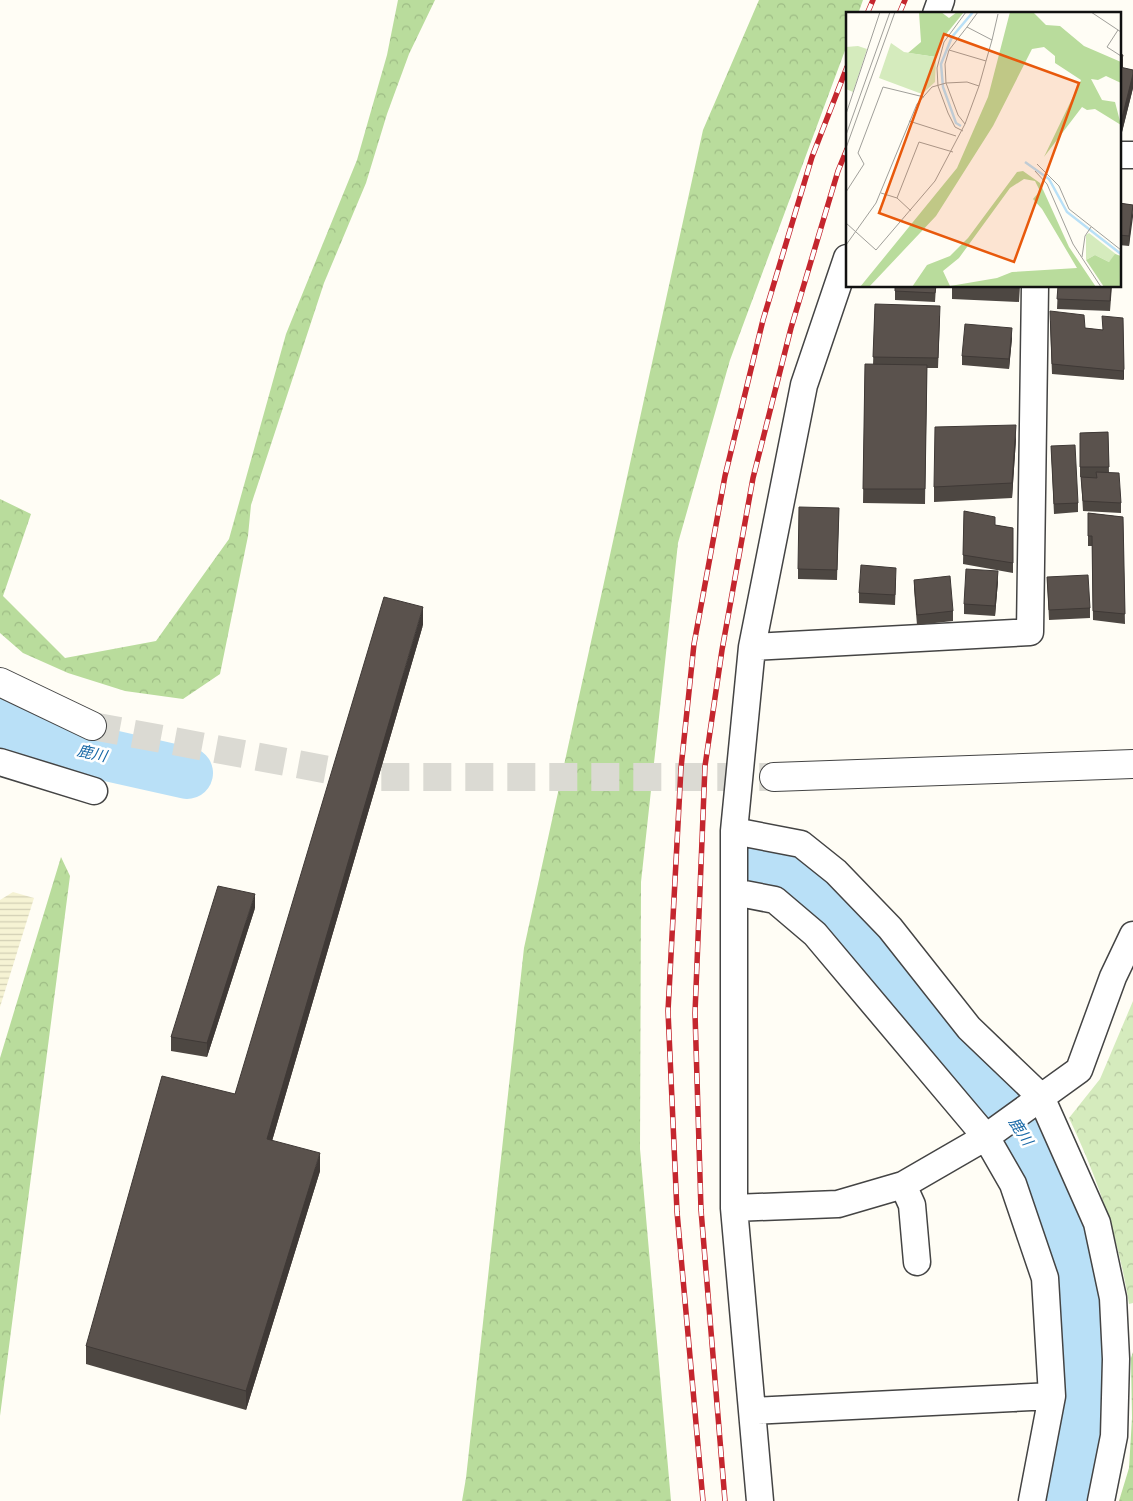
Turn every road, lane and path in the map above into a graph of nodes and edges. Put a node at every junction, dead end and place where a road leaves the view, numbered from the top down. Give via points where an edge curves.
1 (941, 0) edge
2 (937, 12) edge
3 (1120, 155) edge
4 (1133, 155) edge
5 (846, 261) edge
6 (1035, 288) edge
7 (752, 647) junction
8 (0, 682) edge
9 (92, 726) tunnel mouth
10 (0, 762) edge
11 (1133, 764) edge
12 (774, 777) tunnel mouth
13 (94, 791) dead end
14 (734, 831) junction
15 (734, 892) junction
16 (1133, 934) edge
17 (1123, 977) edge
18 (1034, 1102) junction
19 (992, 1133) junction
20 (903, 1185) junction
21 (734, 1208) junction
22 (917, 1262) dead end
23 (1052, 1396) junction
24 (752, 1411) junction
25 (760, 1501) edge
26 (1032, 1501) edge
27 (1101, 1501) edge

1 - 2 street
3 - 4 street
5 - 7 street via 804,385
6 - 7 street via 1030,632
7 - 14 street
8 - 9 street
10 - 13 street
11 - 12 street
14 - 15 street
14 - 18 street via 801,844 836,872 890,928 969,1028
15 - 19 street via 775,900 815,934
15 - 21 street
16 - 17 street
17 - 18 street via 1079,1070
18 - 19 street
18 - 27 street via 1097,1223 1113,1298 1116,1359 1114,1436
19 - 20 street
19 - 23 street via 1045,1278
20 - 21 street via 838,1204
20 - 22 street via 912,1205
21 - 24 street
23 - 24 street
23 - 26 street
24 - 25 street

